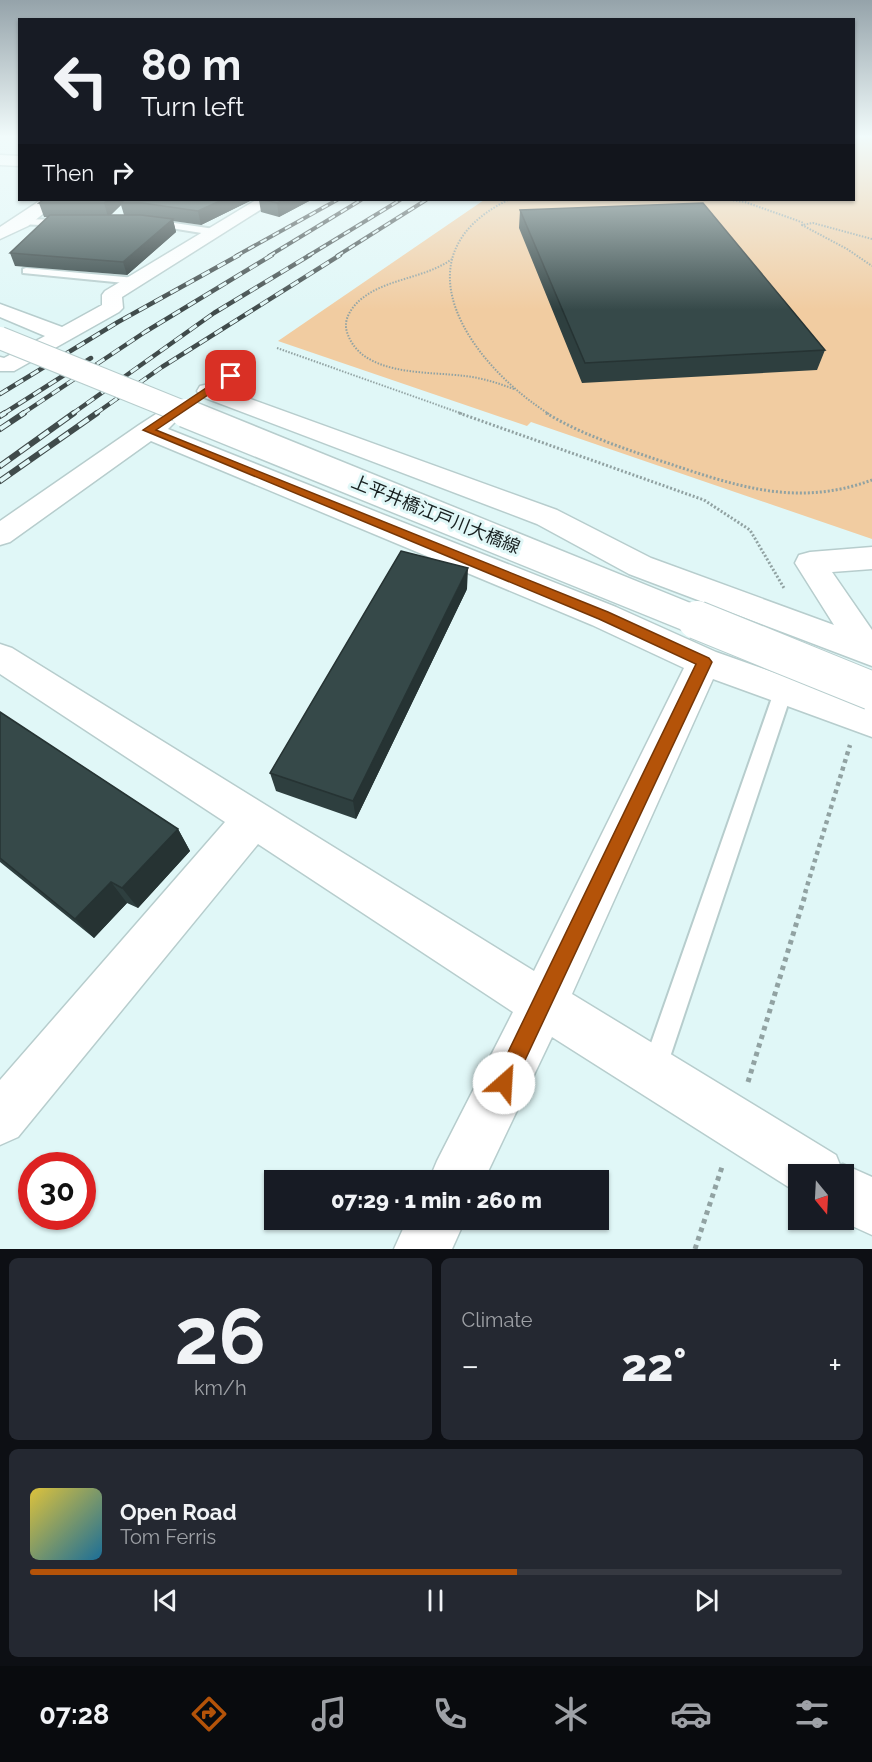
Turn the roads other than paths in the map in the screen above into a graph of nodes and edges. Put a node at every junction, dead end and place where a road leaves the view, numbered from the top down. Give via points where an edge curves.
1 (50, 201) edge
2 (265, 201) edge
3 (22, 222) junction
4 (145, 222) edge
5 (76, 223) edge
6 (214, 232) junction
7 (0, 234) edge
8 (26, 271) edge
9 (135, 281) junction
10 (0, 310) edge
11 (63, 335) junction
12 (0, 338) edge
13 (3, 365) edge
14 (148, 430) junction
15 (0, 535) edge
16 (872, 558) edge
17 (640, 566) junction
18 (604, 616) junction
19 (870, 652) edge
20 (0, 657) edge
21 (704, 662) junction
22 (784, 689) junction
23 (868, 710) edge
24 (254, 818) junction
25 (543, 1004) junction
26 (652, 1073) junction
27 (0, 1119) edge
28 (800, 1164) edge
29 (461, 1170) edge
30 (854, 1198) edge
31 (872, 1209) edge
32 (432, 1230) edge
33 (422, 1249) edge

1 - 3 street
2 - 6 street
3 - 5 lane
3 - 7 street
4 - 6 lane
6 - 9 street
8 - 9 lane
9 - 11 street via 112,295 112,308
10 - 11 street
11 - 13 street
12 - 23 street, 上平井橋江戸川大橋線, bridge
14 - 15 street
14 - 17 street via 220,383 547,517
14 - 18 street
16 - 19 street via 810,563
17 - 18 street
17 - 19 street
18 - 21 street
20 - 24 street
21 - 22 street
21 - 25 street
22 - 23 street
22 - 26 lane
24 - 25 street
24 - 27 street
25 - 26 street
25 - 29 street
26 - 28 street
30 - 31 street
32 - 33 street

